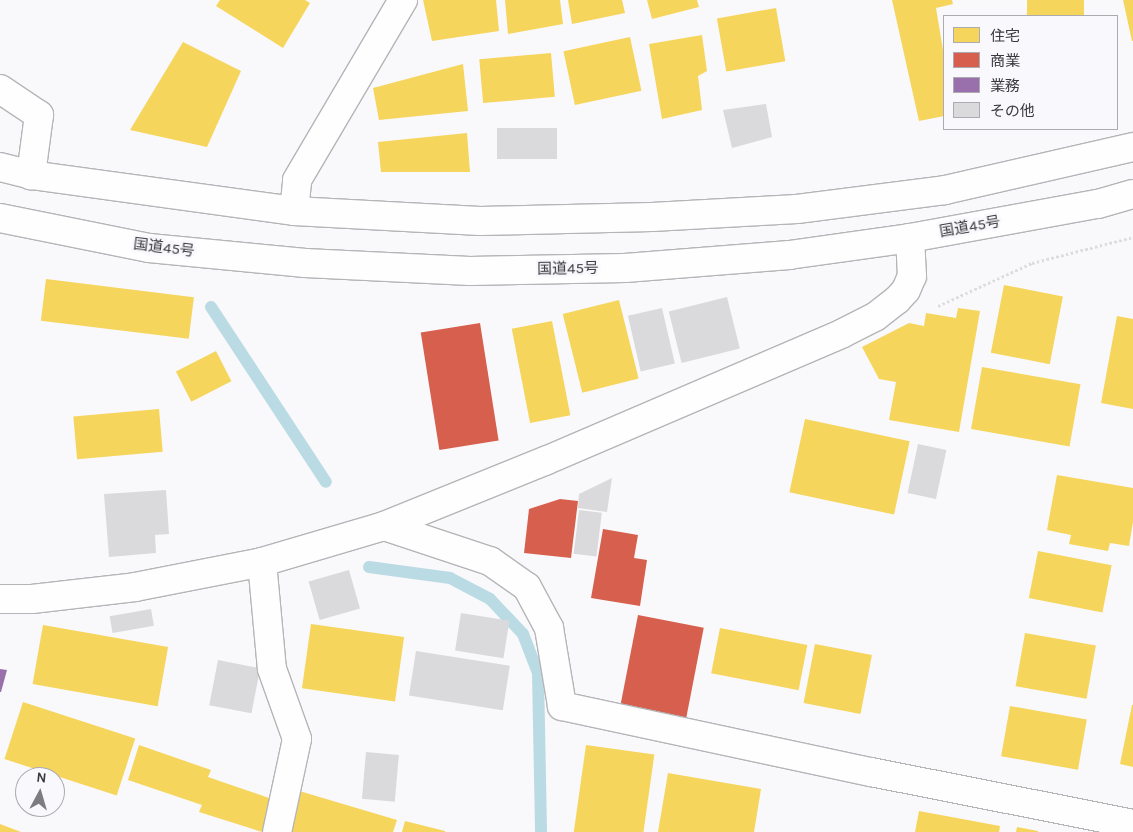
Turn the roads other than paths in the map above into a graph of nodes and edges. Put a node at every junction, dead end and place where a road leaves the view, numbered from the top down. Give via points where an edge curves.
1 (403, 0) edge
2 (0, 89) edge
3 (1133, 147) edge
4 (0, 167) edge
5 (31, 175) junction
6 (1133, 194) edge
7 (294, 211) junction
8 (0, 218) edge
9 (910, 238) junction
10 (384, 526) junction
11 (262, 562) junction
12 (0, 599) edge
13 (1133, 824) edge
14 (277, 832) edge

1 - 7 main road via 297,180
2 - 5 main road via 39,116
3 - 7 main road via 946,190 797,209 652,218 480,221
4 - 5 main road
5 - 7 main road
6 - 9 main road, 国道45号 via 1098,204
8 - 9 main road, 国道45号 via 149,248 305,263 470,271 625,268 760,258
9 - 10 main road via 912,276 906,290 875,317 545,461
10 - 11 main road
10 - 13 main road via 490,561 528,587 548,628 562,706
11 - 12 main road via 135,587 32,599
11 - 14 main road via 272,669 297,739

